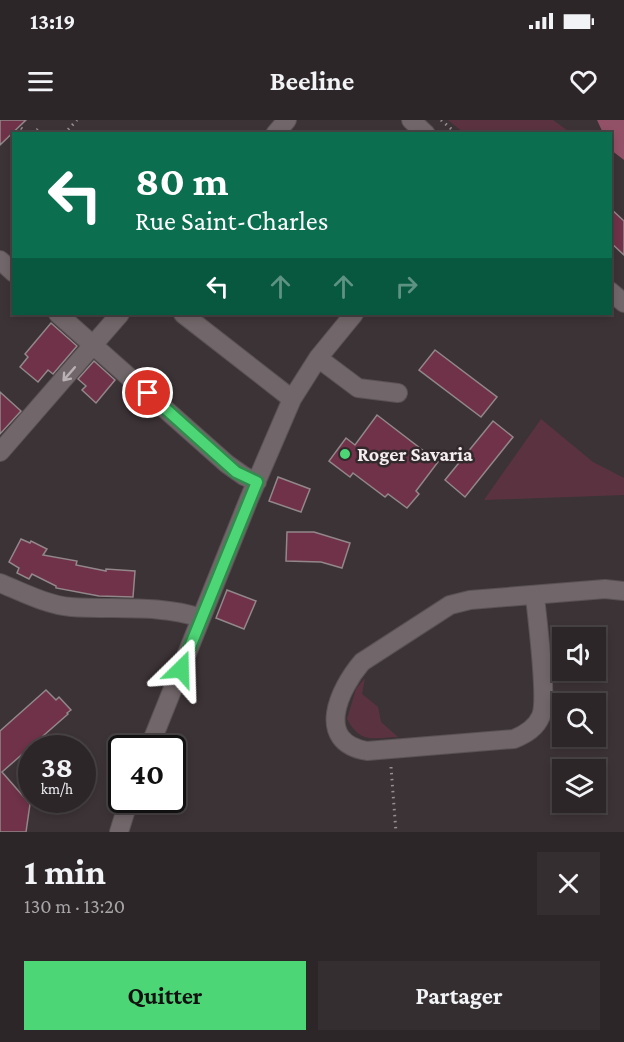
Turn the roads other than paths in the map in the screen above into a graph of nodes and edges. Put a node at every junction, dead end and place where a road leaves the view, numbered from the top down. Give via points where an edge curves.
1 (287, 120) edge
2 (411, 120) edge
3 (277, 132) edge
4 (424, 132) edge
5 (0, 260) edge
6 (12, 271) edge
7 (612, 293) edge
8 (624, 303) edge
9 (59, 315) edge
10 (119, 315) edge
11 (184, 315) edge
12 (353, 315) edge
13 (94, 345) junction
14 (318, 358) junction
15 (398, 393) dead end
16 (292, 399) junction
17 (0, 452) edge
18 (257, 482) junction
19 (0, 583) edge
20 (624, 591) edge
21 (535, 596) junction
22 (201, 618) junction
23 (153, 735) edge
24 (125, 813) edge
25 (119, 832) edge

1 - 3 street
2 - 4 street
5 - 6 street
7 - 8 street
9 - 13 street
10 - 13 street
11 - 16 street
12 - 14 street
13 -> 17 street
13 - 18 street via 232,468
14 - 15 street via 358,388
14 - 16 street
16 - 18 street
18 - 22 street
19 - 22 street via 69,607 145,608
20 - 21 street via 605,589
21 - 21 street via 459,601 362,662 346,685 334,716 340,736 355,749 367,751 514,739 530,730 537,724 544,706
22 - 23 street
24 - 25 street

